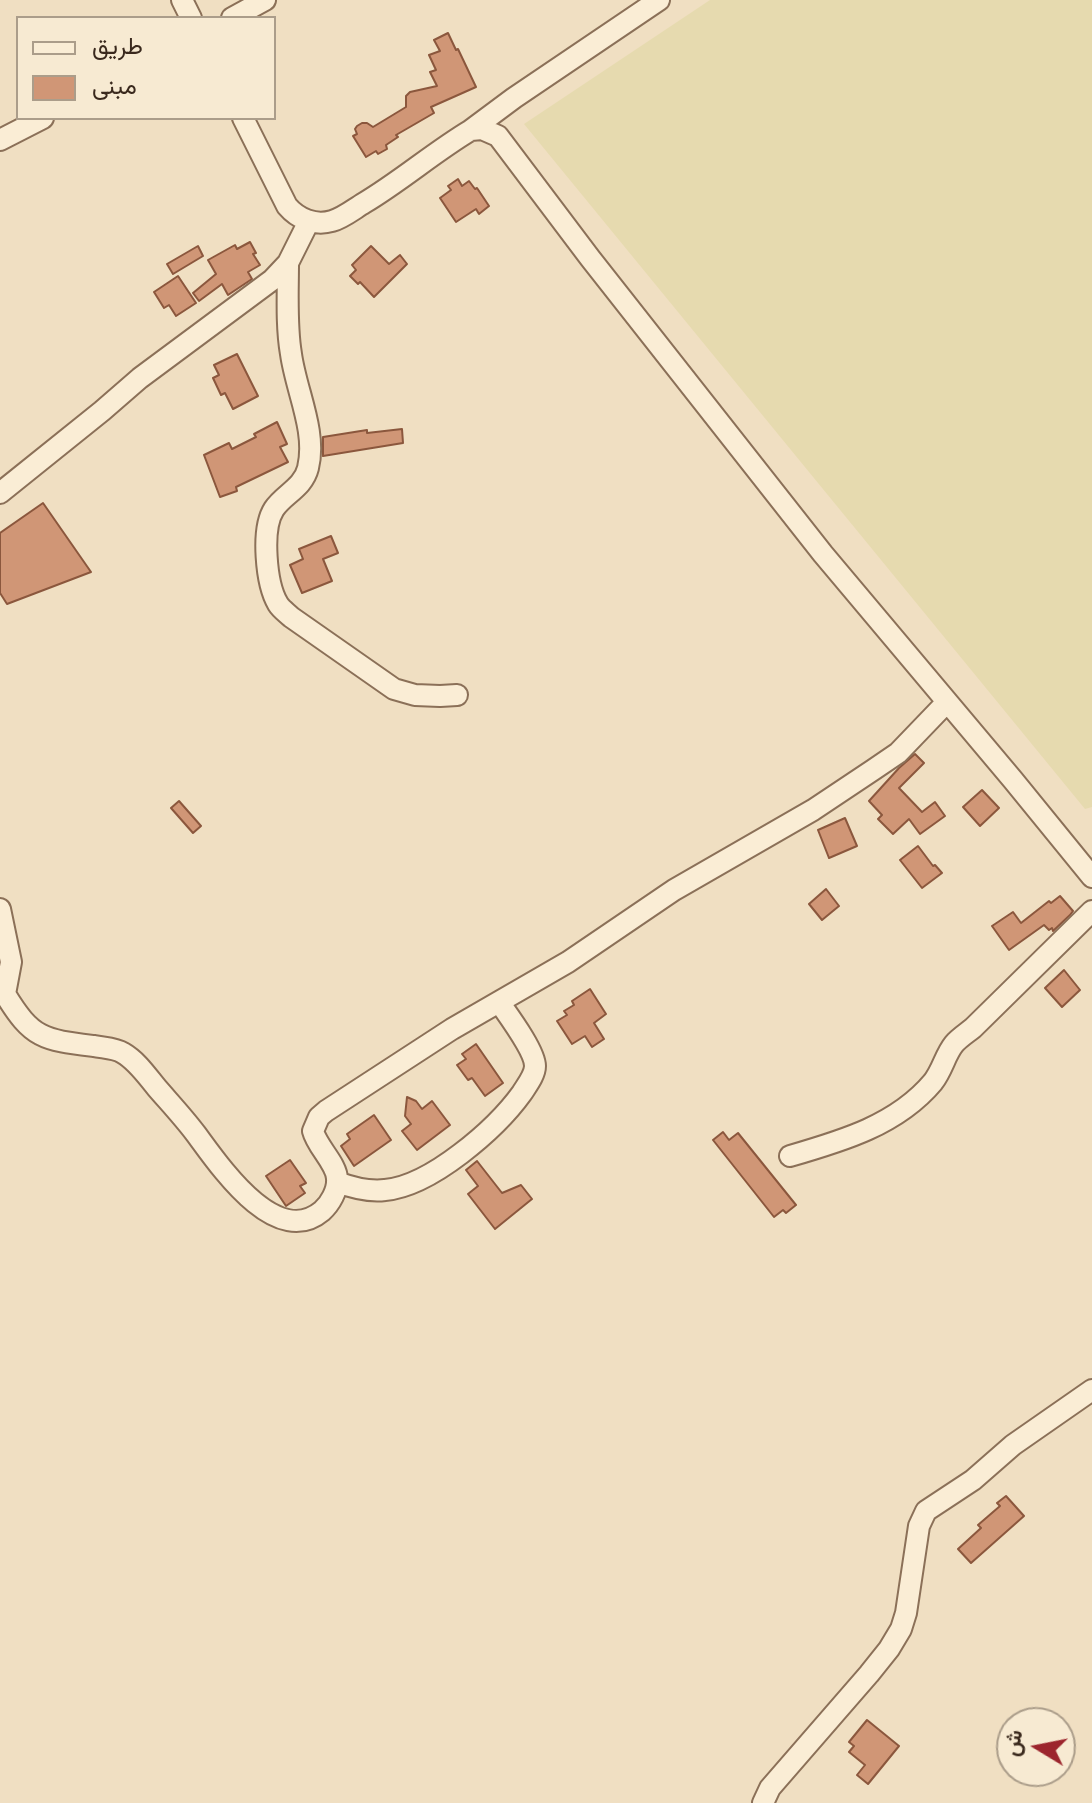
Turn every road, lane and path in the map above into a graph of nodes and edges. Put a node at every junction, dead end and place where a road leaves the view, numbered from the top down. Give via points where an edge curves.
1 (265, 0) edge
2 (659, 0) edge
3 (236, 16) edge
4 (39, 120) edge
5 (244, 120) edge
6 (471, 130) junction
7 (0, 140) edge
8 (309, 221) junction
9 (288, 263) junction
10 (0, 493) edge
11 (457, 695) dead end
12 (947, 702) junction
13 (1092, 877) edge
14 (0, 909) edge
15 (1092, 911) edge
16 (499, 1002) junction
17 (790, 1156) dead end
18 (337, 1182) junction
19 (1092, 1390) edge
20 (763, 1803) edge

1 - 3 street
2 - 6 street
4 - 7 street
5 - 8 street via 287,206
6 - 8 street via 339,218
6 - 12 street via 487,130 503,141 741,451
8 - 9 street
9 - 10 street
9 - 11 street via 290,353 311,454 301,484 275,508 268,523 270,581 278,606 394,689
12 - 13 street
12 - 16 street via 898,753 873,770
14 - 18 street via 11,962 5,994 29,1027 43,1037 115,1050 135,1062 232,1181 278,1218 315,1215 332,1198
15 - 17 street via 956,1041 943,1068 914,1101 850,1138
16 - 18 street via 319,1117 313,1131
16 - 18 street via 535,1063 529,1082 507,1112 464,1151 412,1182 386,1190
19 - 20 street via 926,1511 901,1629

